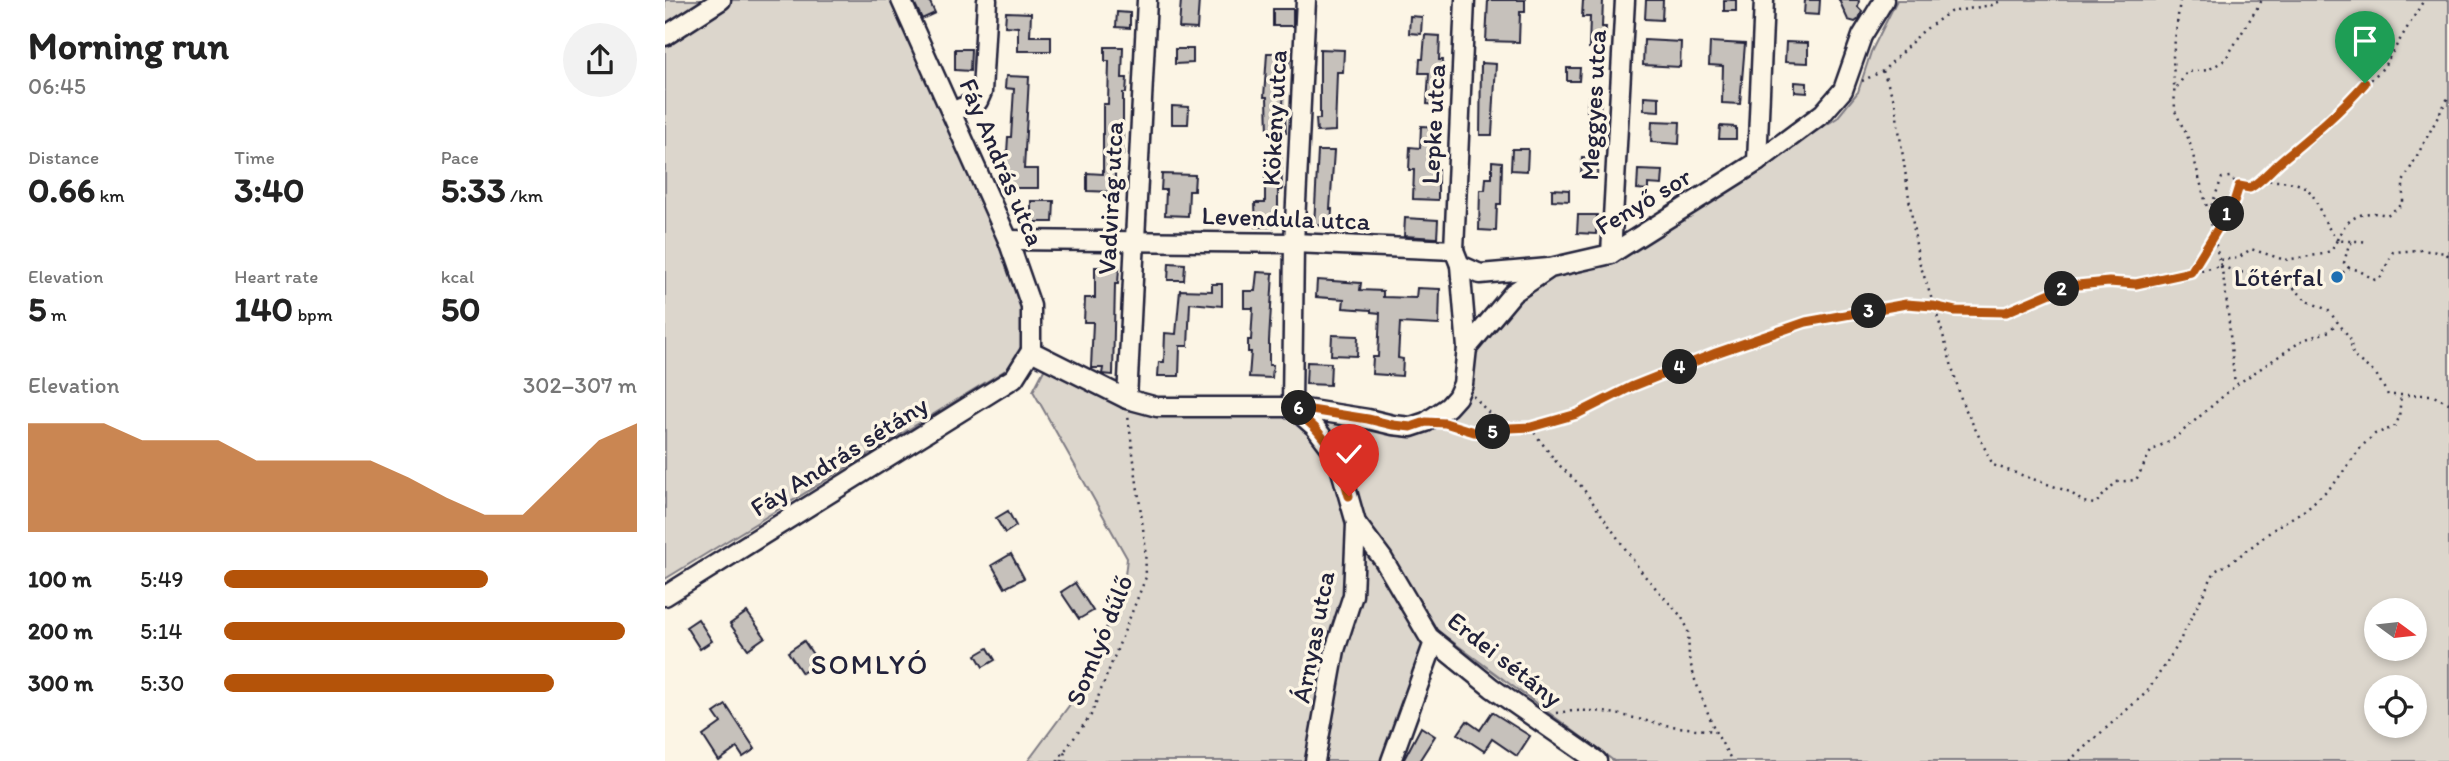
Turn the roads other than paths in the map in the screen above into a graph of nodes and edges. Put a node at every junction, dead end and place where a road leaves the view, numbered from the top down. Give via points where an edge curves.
1 (721, 0) edge
2 (901, 0) edge
3 (988, 0) edge
4 (1147, 0) edge
5 (1306, 0) edge
6 (1465, 0) edge
7 (1625, 0) edge
8 (1764, 0) edge
9 (1884, 0) edge
10 (665, 36) edge
11 (953, 111) junction
12 (1757, 162) junction
13 (1008, 240) junction
14 (1134, 240) junction
15 (1294, 243) junction
16 (1611, 254) junction
17 (1457, 258) junction
18 (1550, 268) junction
19 (1467, 348) junction
20 (1031, 351) junction
21 (1127, 398) junction
22 (1292, 407) junction
23 (1356, 523) junction
24 (665, 596) edge
25 (1434, 642) junction
26 (1315, 761) edge
27 (1391, 761) edge
28 (1597, 761) edge

1 - 10 street
2 - 11 street, Fáy András utca
3 - 11 street via 982,92 978,101
4 - 14 street, Vadvirág utca
5 - 15 street, Kökény utca
6 - 17 street, Lepke utca
7 - 16 street, Meggyes utca
8 - 12 street
9 - 12 street, Fenyő sor via 1862,36 1843,90 1823,113
11 - 13 street, Fáy András utca
12 - 16 street, Fenyő sor
13 - 14 street, Levendula utca
13 - 20 street, Fáy András utca via 1031,306
14 - 15 street, Levendula utca
14 - 21 street, Vadvirág utca
15 - 17 street, Levendula utca
15 - 22 street, Kökény utca
16 - 18 street, Fenyő sor
17 - 18 street, Levendula utca via 1480,274
17 - 19 street, Lepke utca
18 - 19 street, Fenyő sor via 1513,293
19 - 22 street via 1457,397 1426,422 1411,427 1393,425
20 - 21 street
20 - 24 street, Fáy András sétány via 1014,378
21 - 22 street via 1157,407
22 - 23 street, Erdei sétány via 1338,456
23 - 25 street, Erdei sétány
23 - 26 street, Árnyas utca via 1353,594 1335,650
25 - 27 street
25 - 28 street, Erdei sétány

